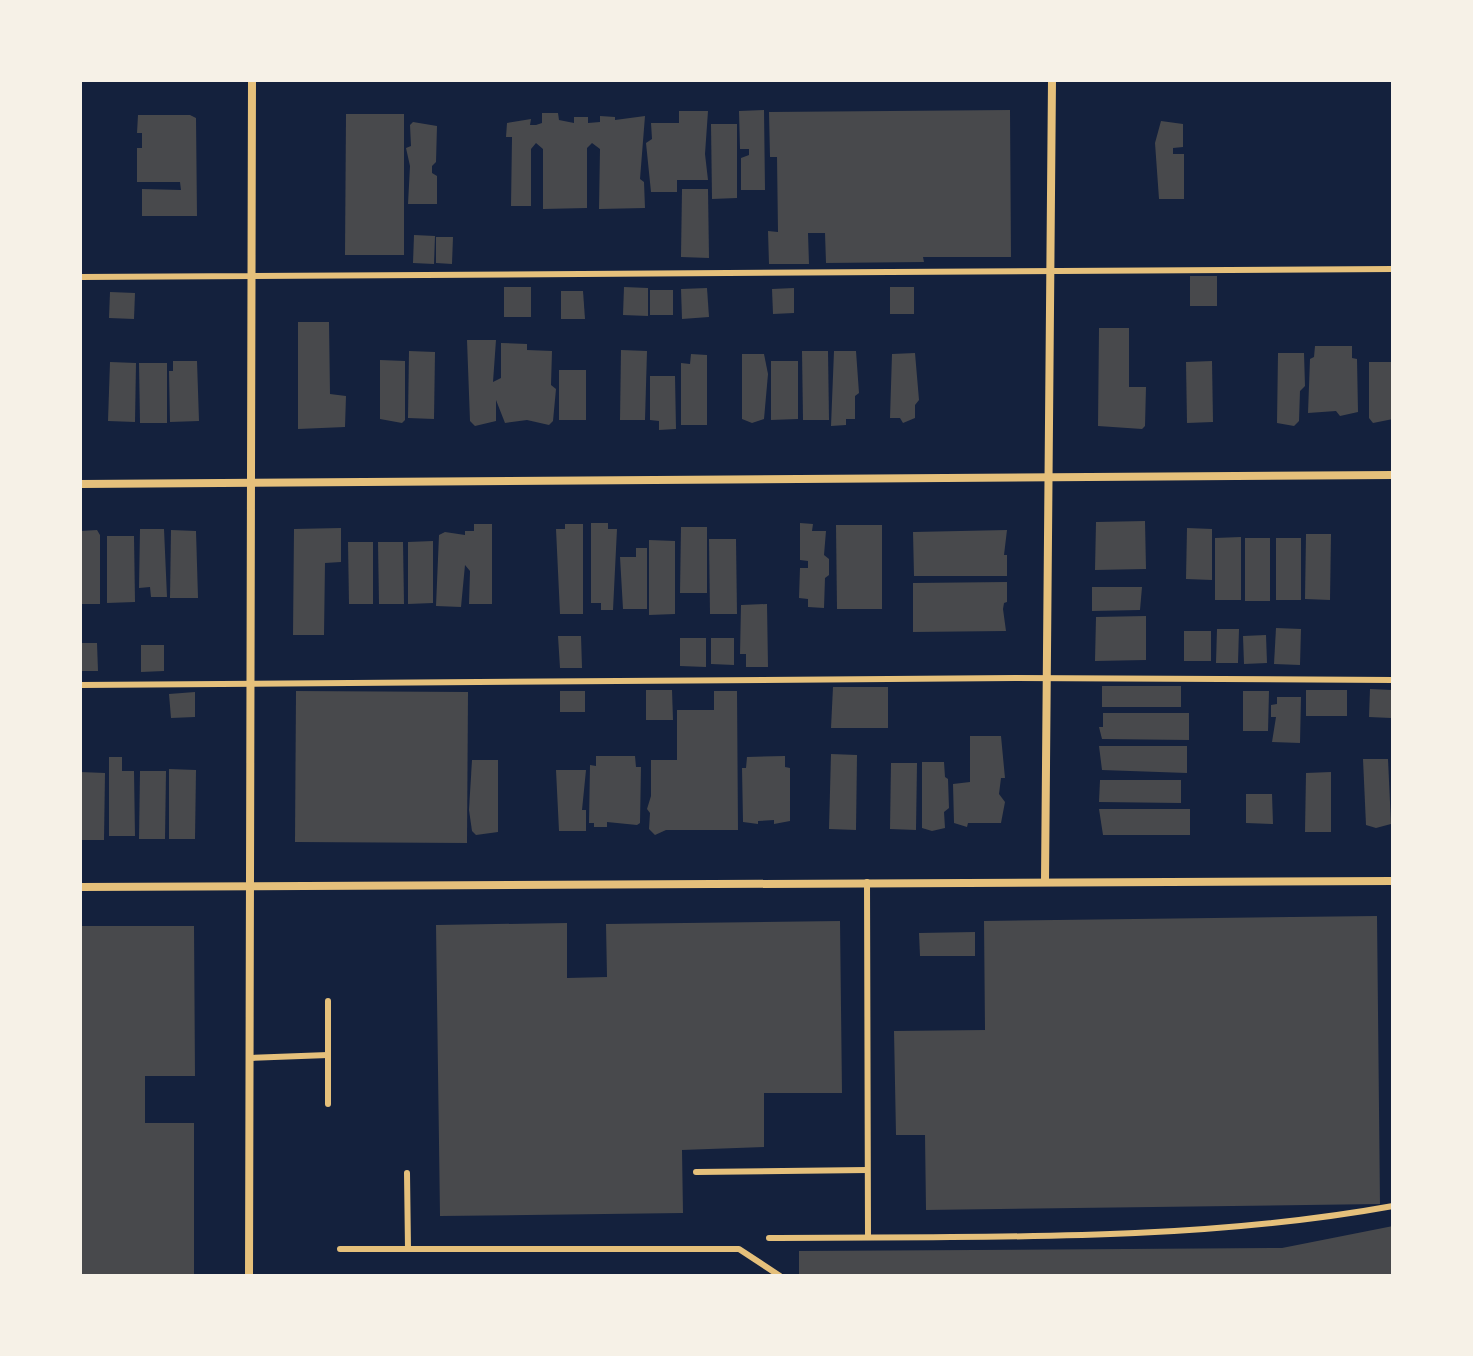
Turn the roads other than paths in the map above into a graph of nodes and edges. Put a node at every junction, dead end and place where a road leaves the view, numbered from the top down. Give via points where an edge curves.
1 (252, 80) edge
2 (1052, 80) edge
3 (1393, 269) edge
4 (1051, 272) junction
5 (252, 276) junction
6 (80, 277) edge
7 (1393, 475) edge
8 (1049, 478) junction
9 (251, 483) junction
10 (80, 484) edge
11 (1047, 678) junction
12 (1393, 680) edge
13 (250, 684) junction
14 (80, 685) edge
15 (1045, 881) junction
16 (1393, 881) edge
17 (867, 882) junction
18 (250, 885) junction
19 (80, 887) edge
20 (328, 1001) dead end
21 (328, 1055) junction
22 (250, 1058) junction
23 (328, 1104) dead end
24 (867, 1170) junction
25 (696, 1172) dead end
26 (407, 1173) dead end
27 (1393, 1206) edge
28 (868, 1237) junction
29 (769, 1238) dead end
30 (340, 1249) dead end
31 (408, 1249) junction
32 (249, 1276) edge
33 (780, 1276) edge

1 - 5 street
2 - 4 street
3 - 4 lane
4 - 5 lane
4 - 8 street
5 - 6 lane
5 - 9 street
7 - 8 street
8 - 9 street
8 - 11 street
9 - 10 street
9 - 13 street
11 - 12 lane
11 - 13 lane
11 - 15 street
13 - 14 lane
13 - 18 street
15 - 16 street
15 - 17 street
17 - 18 street
17 - 24 lane
18 - 19 street
18 - 22 street
20 - 21 lane
21 - 22 lane
21 - 23 lane
22 - 32 street
24 - 25 lane
24 - 28 lane
26 - 31 lane
27 - 28 lane via 1313,1221
28 - 29 lane
30 - 31 lane
31 - 33 lane via 739,1249

